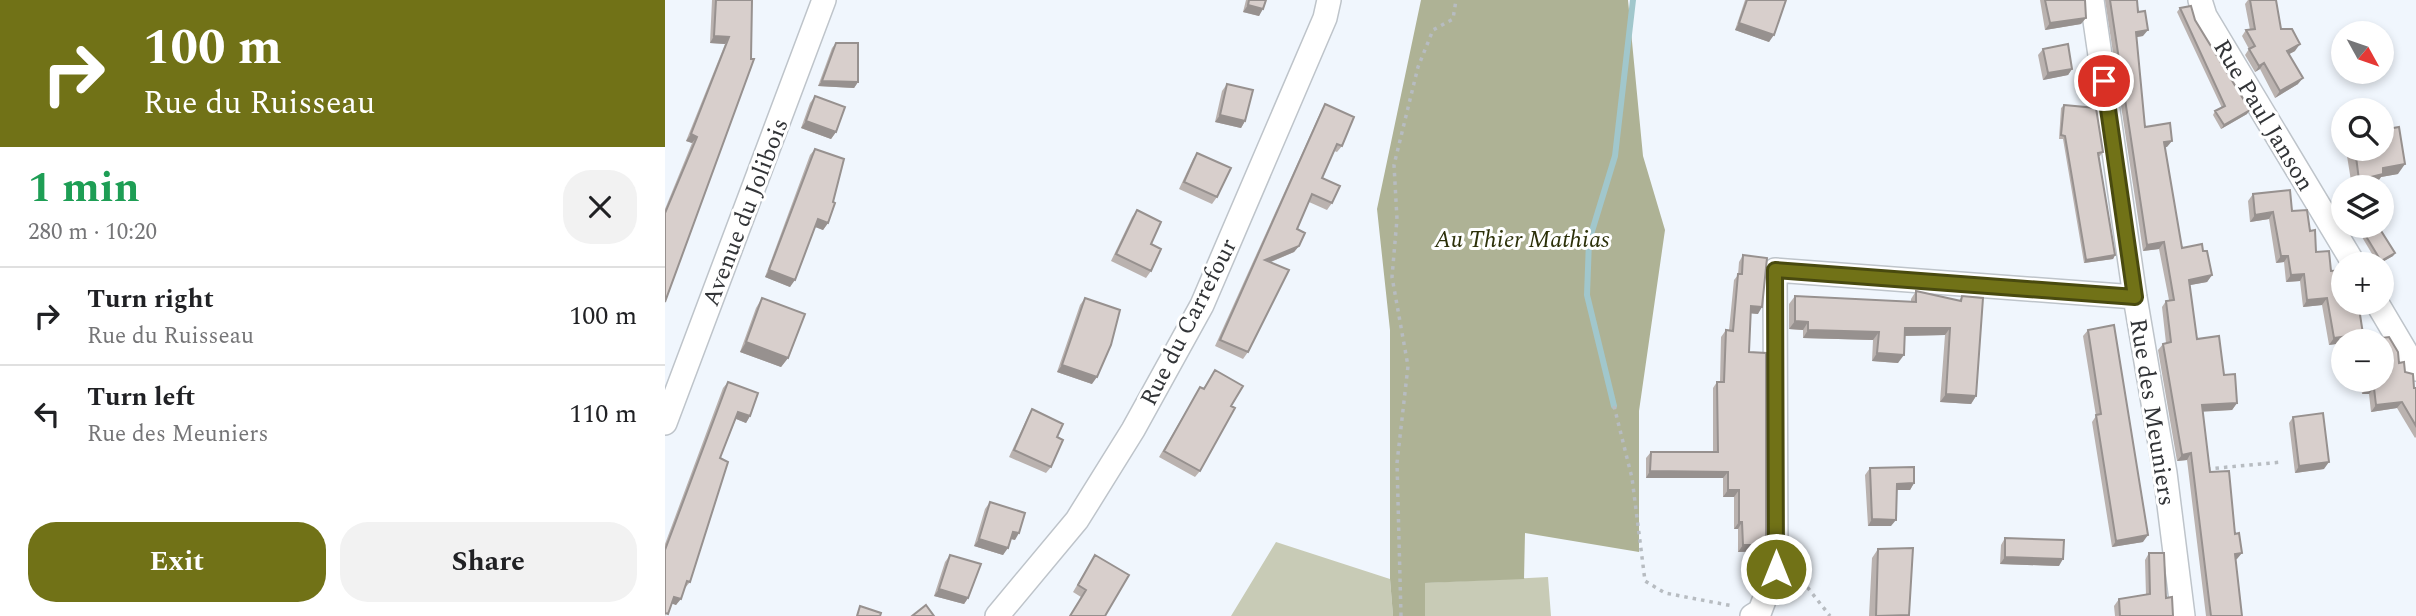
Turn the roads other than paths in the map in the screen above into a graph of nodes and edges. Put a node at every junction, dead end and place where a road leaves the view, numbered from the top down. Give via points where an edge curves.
1 (824, 0) edge
2 (1329, 0) edge
3 (2092, 0) edge
4 (2200, 0) edge
5 (2347, 252) edge
6 (2135, 297) junction
7 (2384, 315) edge
8 (2416, 369) edge
9 (673, 378) edge
10 (665, 423) edge
11 (1756, 613) edge
12 (997, 616) edge
13 (2183, 616) edge

1 - 9 street, Avenue du Jolibois
2 - 12 street, Rue du Carrefour via 1202,305 1077,520
3 - 6 street, Rue des Meuniers
4 - 5 street, Rue Paul Janson
6 - 11 street via 1775,270 1776,569
6 - 13 street, Rue des Meuniers via 2165,472
7 - 8 street
9 - 10 street, Avenue du Jolibois

